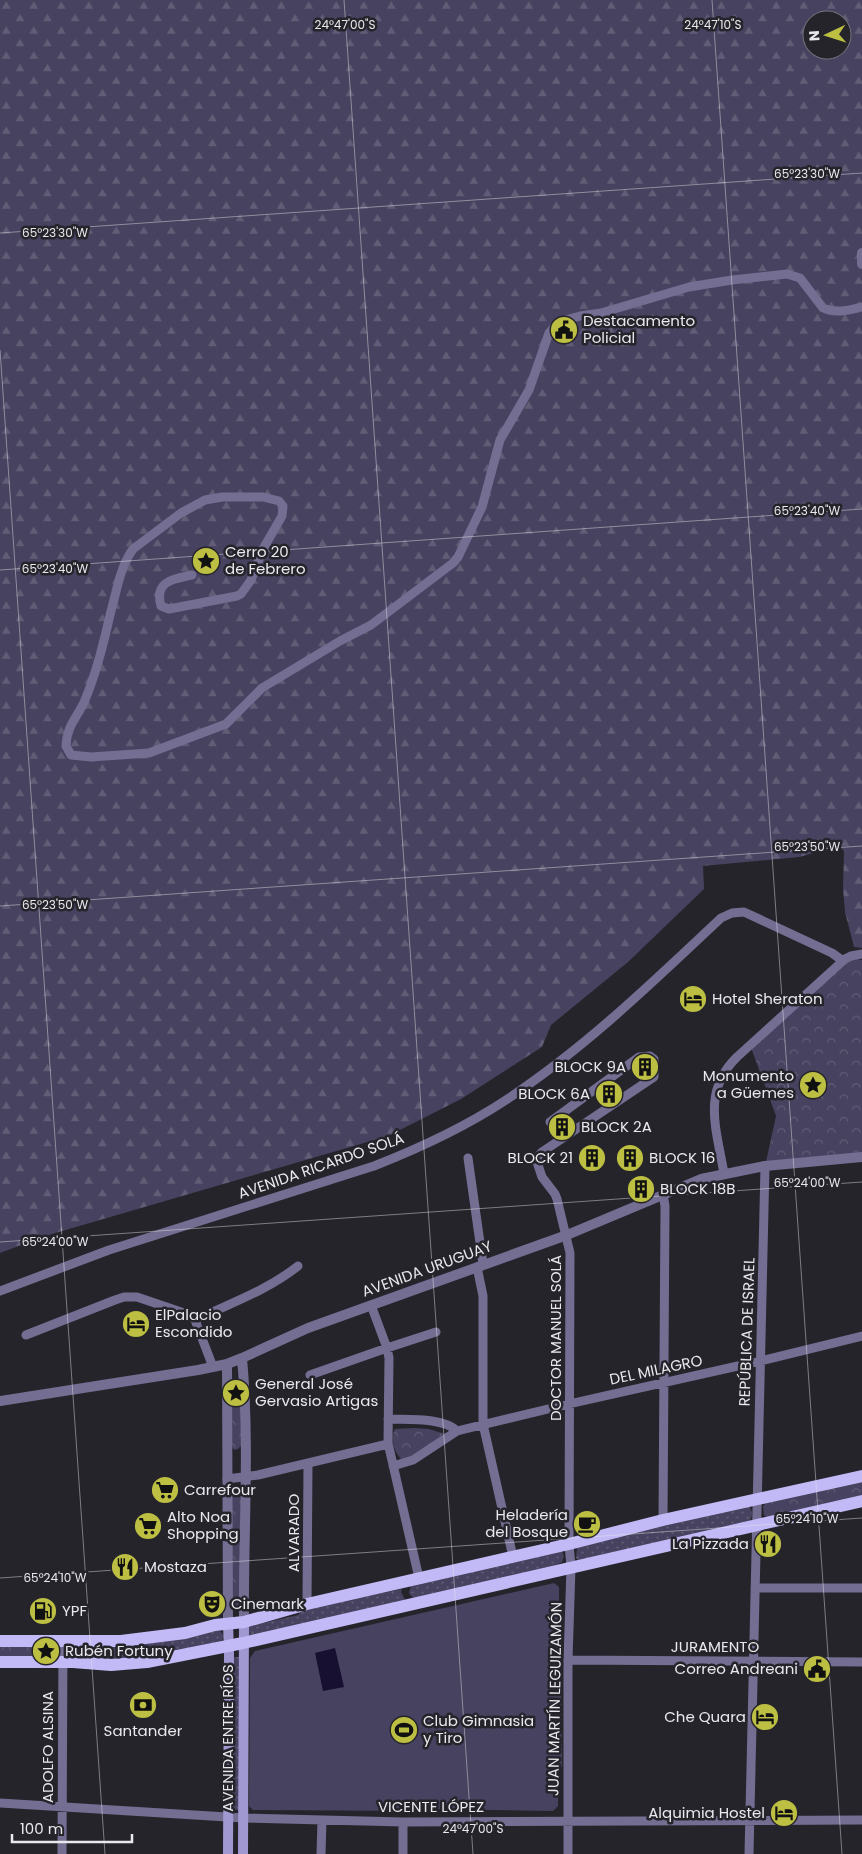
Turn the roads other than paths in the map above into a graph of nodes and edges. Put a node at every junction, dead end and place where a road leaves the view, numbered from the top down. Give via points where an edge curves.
1 (862, 253) edge
2 (862, 264) edge
3 (862, 307) edge
4 (192, 575) dead end
5 (860, 955) edge
6 (843, 960) junction
7 (550, 1122) dead end
8 (862, 1157) edge
9 (468, 1158) dead end
10 (765, 1166) junction
11 (724, 1174) junction
12 (663, 1194) junction
13 (567, 1235) junction
14 (480, 1265) junction
15 (298, 1266) dead end
16 (0, 1291) edge
17 (371, 1305) junction
18 (195, 1320) junction
19 (436, 1332) dead end
20 (26, 1335) dead end
21 (862, 1336) edge
22 (386, 1348) junction
23 (242, 1358) junction
24 (760, 1362) junction
25 (227, 1364) junction
26 (213, 1367) junction
27 (310, 1375) dead end
28 (665, 1382) junction
29 (0, 1401) edge
30 (569, 1404) junction
31 (388, 1419) junction
32 (483, 1424) junction
33 (457, 1431) junction
34 (388, 1444) junction
35 (308, 1463) junction
36 (393, 1466) junction
37 (862, 1476) edge
38 (246, 1477) junction
39 (228, 1479) junction
40 (756, 1499) junction
41 (862, 1501) edge
42 (664, 1520) junction
43 (757, 1526) junction
44 (569, 1544) junction
45 (513, 1557) junction
46 (571, 1567) junction
47 (415, 1579) junction
48 (755, 1588) junction
49 (862, 1588) edge
50 (413, 1603) junction
51 (307, 1604) junction
52 (244, 1622) junction
53 (228, 1624) junction
54 (63, 1640) junction
55 (0, 1641) edge
56 (244, 1643) junction
57 (228, 1645) junction
58 (568, 1660) junction
59 (753, 1661) junction
60 (0, 1662) edge
61 (62, 1662) junction
62 (862, 1662) edge
63 (0, 1803) edge
64 (61, 1807) junction
65 (228, 1817) junction
66 (243, 1818) junction
67 (322, 1820) junction
68 (862, 1820) edge
69 (568, 1821) junction
70 (403, 1822) junction
71 (749, 1822) junction
72 (62, 1854) edge
73 (228, 1854) edge
74 (243, 1854) edge
75 (321, 1854) edge
76 (403, 1854) edge
77 (568, 1854) edge
78 (749, 1854) edge

1 - 2 street
3 - 4 street via 837,312 823,308 800,278 787,274 689,287 602,314 562,321 549,333 529,390 500,440 482,508 452,563 371,625 262,688 226,724 149,753 91,757 71,755 66,746 71,723 86,696 120,578 133,549 181,513 205,500 263,497 279,501 283,506 282,516 241,594 169,609 161,606 159,599 163,585
5 - 6 street
6 - 11 street via 737,1056 721,1076 715,1092 714,1109
6 - 16 street, AVENIDA RICARDO SOLÁ via 744,912 732,913 722,918 624,1008 553,1066 508,1098 416,1149 109,1250
7 - 13 street, DOCTOR MANUEL SOLÁ via 639,1057 654,1059 654,1078 536,1159 542,1177 555,1194
8 - 10 street, AVENIDA URUGUAY
9 - 14 street
10 - 11 street, AVENIDA URUGUAY
10 - 24 street, REPÚBLICA DE ISRAEL
11 - 12 street, AVENIDA URUGUAY
12 - 13 street, AVENIDA URUGUAY
12 - 28 street
13 - 14 street, AVENIDA URUGUAY
13 - 30 street, DOCTOR MANUEL SOLÁ via 570,1253
14 - 17 street, AVENIDA URUGUAY
14 - 32 street
15 - 18 street via 282,1278
17 - 22 street
17 - 23 street, AVENIDA URUGUAY via 308,1328
18 - 20 street via 185,1313 129,1296
18 - 26 street
19 - 22 street
21 - 24 street, DEL MILAGRO
22 - 27 street
22 - 31 street
23 - 25 street, AVENIDA URUGUAY
23 - 38 street
24 - 28 street, DEL MILAGRO
24 - 40 street, REPÚBLICA DE ISRAEL
25 - 26 street, AVENIDA URUGUAY
25 - 39 street
26 - 29 street, AVENIDA URUGUAY
28 - 30 street, DEL MILAGRO
28 - 42 street
30 - 32 street, DEL MILAGRO
30 - 44 street, DOCTOR MANUEL SOLÁ
31 - 33 street via 434,1421
31 - 34 street
32 - 33 street, DEL MILAGRO
32 - 45 street
33 - 36 street, DEL MILAGRO via 414,1460
34 - 35 street
34 - 36 street
35 - 38 street
35 - 51 street, ALVARADO
36 - 47 street
37 - 40 main road
38 - 39 street
38 - 52 street
39 - 53 street
40 - 42 main road
40 - 43 street, REPÚBLICA DE ISRAEL
41 - 43 main road
42 - 44 main road
43 - 46 main road
43 - 48 street, REPÚBLICA DE ISRAEL
44 - 45 main road
44 - 46 street, JUAN MARTÍN LEGUIZAMÓN
45 - 47 main road
46 - 50 main road
46 - 58 street, JUAN MARTÍN LEGUIZAMÓN
47 - 50 main road via 406,1588 405,1597
47 - 51 main road
48 - 49 street
48 - 59 street, REPÚBLICA DE ISRAEL
50 - 56 main road
51 - 52 main road
52 - 53 main road
52 - 56 main road, AVENIDA ENTRE RÍOS
53 - 54 main road via 143,1639
53 - 57 main road, AVENIDA ENTRE RÍOS
54 - 55 main road
54 - 61 street, ADOLFO ALSINA
56 - 57 main road
56 - 66 main road, AVENIDA ENTRE RÍOS
57 - 61 main road via 147,1662 111,1665
57 - 65 main road, AVENIDA ENTRE RÍOS
58 - 59 street, JURAMENTO
58 - 69 street, JUAN MARTÍN LEGUIZAMÓN
59 - 62 street, JURAMENTO
59 - 71 street, REPÚBLICA DE ISRAEL
60 - 61 main road
61 - 64 street, ADOLFO ALSINA
63 - 64 street, VICENTE LÓPEZ
64 - 65 street, VICENTE LÓPEZ
64 - 72 street, ADOLFO ALSINA
65 - 66 street, VICENTE LÓPEZ
65 - 73 main road, AVENIDA ENTRE RÍOS
66 - 67 street, VICENTE LÓPEZ
66 - 74 main road, AVENIDA ENTRE RÍOS
67 - 70 street, VICENTE LÓPEZ
67 - 75 street
68 - 71 street, VICENTE LÓPEZ
69 - 70 street, VICENTE LÓPEZ
69 - 71 street, VICENTE LÓPEZ
69 - 77 street, JUAN MARTÍN LEGUIZAMÓN
70 - 76 street
71 - 78 street, REPÚBLICA DE ISRAEL

